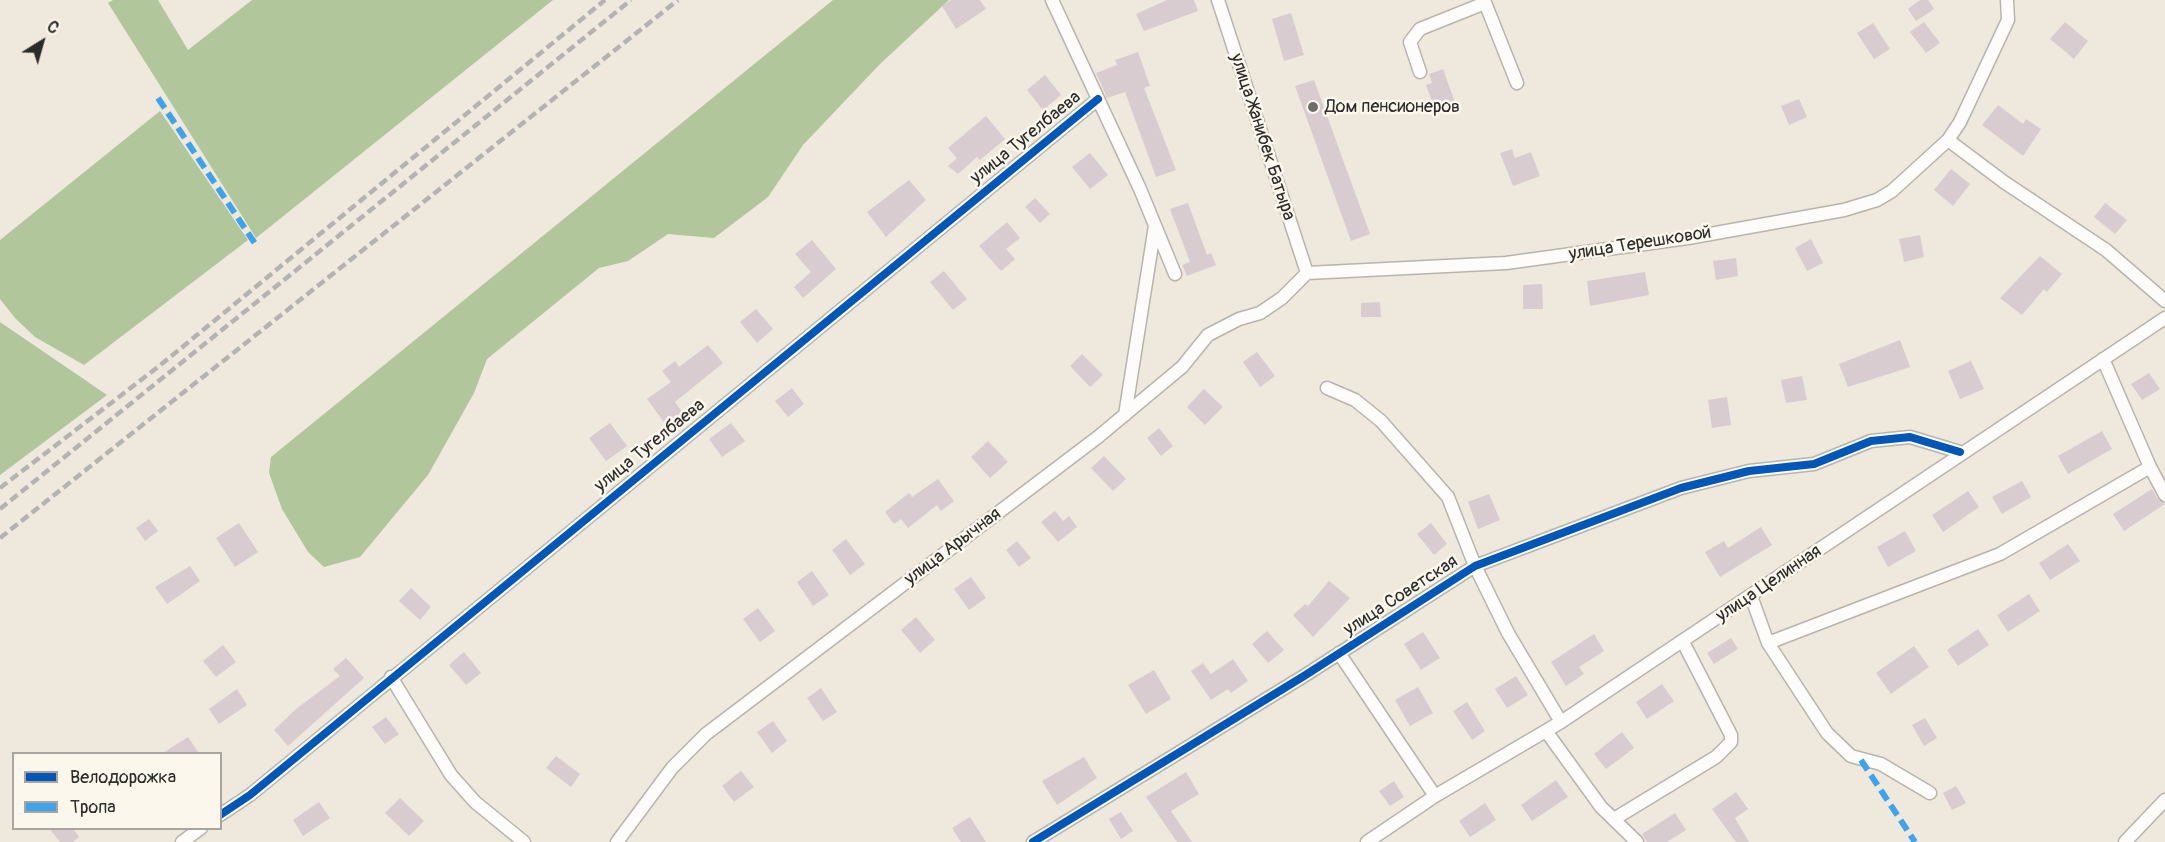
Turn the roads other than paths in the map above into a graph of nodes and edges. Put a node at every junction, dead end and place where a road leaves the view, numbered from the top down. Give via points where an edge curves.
1 (1052, 0) edge
2 (1218, 0) edge
3 (2007, 0) edge
4 (1484, 2) edge
5 (1420, 72) dead end
6 (1517, 83) dead end
7 (1098, 99) junction
8 (1948, 140) junction
9 (1155, 226) junction
10 (1307, 273) junction
11 (1175, 274) dead end
12 (2165, 301) edge
13 (2165, 318) edge
14 (2103, 359) junction
15 (1327, 388) dead end
16 (1125, 415) junction
17 (1960, 452) junction
18 (2150, 467) junction
19 (2165, 495) edge
20 (1475, 566) junction
21 (1751, 596) junction
22 (1683, 642) junction
23 (1767, 643) junction
24 (1339, 653) junction
25 (391, 677) junction
26 (1561, 722) junction
27 (1546, 731) junction
28 (1929, 793) dead end
29 (1435, 796) junction
30 (2165, 800) edge
31 (222, 814) edge
32 (1614, 819) junction
33 (198, 830) edge
34 (182, 842) edge
35 (524, 842) edge
36 (617, 842) edge
37 (1033, 842) edge
38 (1367, 842) edge
39 (1637, 842) edge
40 (2125, 842) edge

1 - 7 street
2 - 10 street, улица Жанибек Батыра
3 - 8 street, улица Терешковой via 2008,20
4 - 5 street via 1420,29 1410,42
4 - 6 street
7 - 9 street
7 - 25 street, улица Тугелбаева
8 - 10 street, улица Терешковой via 1892,192 1844,210 1688,238 1506,263
8 - 12 street via 2106,250
9 - 11 street
9 - 16 street
10 - 16 street, улица Арычная via 1260,313 1208,335 1182,367
13 - 14 street, улица Целинная
14 - 17 street, улица Целинная
14 - 18 street
15 - 20 street via 1355,400 1381,421 1448,497
16 - 36 street, улица Арычная via 706,734 672,768
17 - 20 street, улица Советская via 1910,437 1871,441 1814,464 1749,471 1681,488
17 - 21 street, улица Целинная
18 - 19 street
18 - 23 street via 2000,554
20 - 24 street, улица Советская
20 - 26 street via 1508,633
21 - 22 street, улица Целинная
21 - 23 street
22 - 26 street, улица Целинная
22 - 32 street via 1731,735 1731,742 1716,756
23 - 28 street via 1815,717 1851,756 1881,764
24 - 29 street
24 - 37 street, улица Советская
25 - 31 street, улица Тугелбаева via 250,795
25 - 35 street via 451,775 475,802
26 - 27 street, улица Целинная
27 - 29 street, улица Целинная
27 - 32 street
29 - 38 street, улица Целинная
30 - 40 street
32 - 39 street
33 - 34 street

